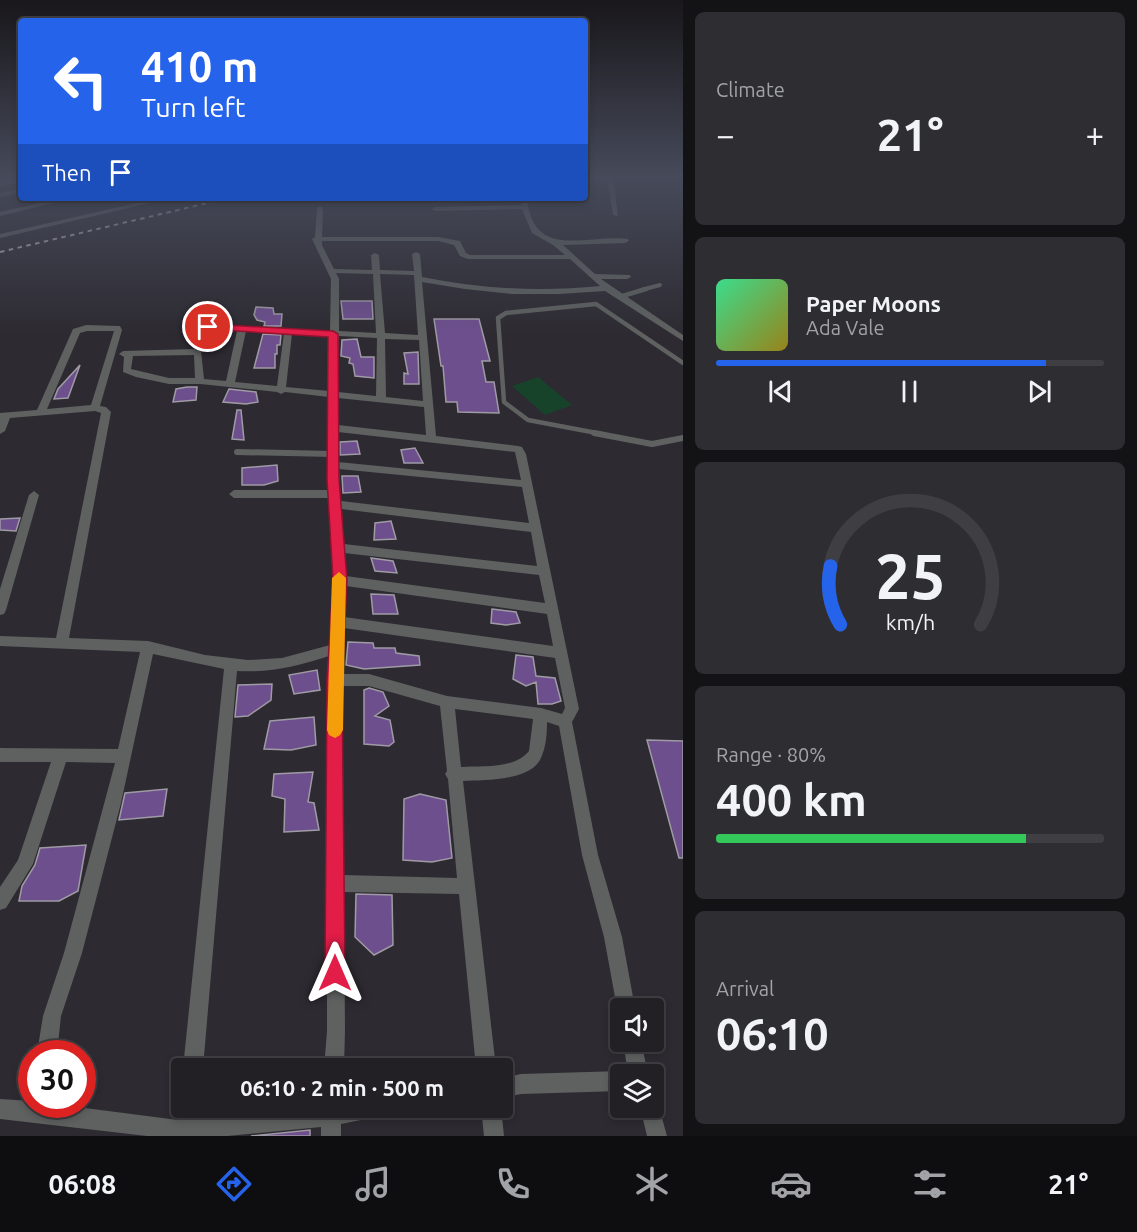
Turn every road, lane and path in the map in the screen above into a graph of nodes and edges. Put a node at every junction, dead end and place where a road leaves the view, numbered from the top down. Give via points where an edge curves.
1 (31, 229) edge
2 (317, 229) edge
3 (533, 229) edge
4 (0, 236) edge
5 (316, 238) junction
6 (626, 241) dead end
7 (556, 243) junction
8 (416, 254) dead end
9 (375, 255) dead end
10 (571, 257) junction
11 (332, 271) junction
12 (375, 272) junction
13 (418, 276) junction
14 (593, 276) junction
15 (627, 277) dead end
16 (660, 285) dead end
17 (607, 288) junction
18 (620, 297) junction
19 (208, 327) dead end
20 (242, 329) junction
21 (288, 332) junction
22 (333, 334) junction
23 (381, 336) junction
24 (424, 338) junction
25 (682, 339) edge
26 (111, 354) junction
27 (129, 354) junction
28 (682, 363) edge
29 (200, 381) junction
30 (230, 384) junction
31 (281, 391) junction
32 (333, 396) junction
33 (381, 400) junction
34 (427, 404) junction
35 (95, 408) junction
36 (41, 412) junction
37 (3, 416) edge
38 (333, 428) junction
39 (0, 431) edge
40 (682, 438) edge
41 (431, 439) junction
42 (237, 452) dead end
43 (333, 459) junction
44 (526, 484) junction
45 (234, 494) dead end
46 (34, 495) dead end
47 (334, 499) junction
48 (535, 528) junction
49 (337, 548) junction
50 (543, 571) junction
51 (340, 580) junction
52 (550, 609) junction
53 (0, 610) edge
54 (339, 622) junction
55 (0, 641) edge
56 (62, 643) junction
57 (148, 647) junction
58 (336, 648) junction
59 (561, 653) junction
60 (231, 665) junction
61 (334, 680) junction
62 (447, 702) junction
63 (541, 714) junction
64 (565, 721) junction
65 (0, 754) edge
66 (62, 755) junction
67 (123, 756) junction
68 (453, 774) junction
69 (335, 882) junction
70 (465, 886) junction
71 (0, 902) edge
72 (624, 998) edge
73 (49, 1040) edge
74 (194, 1058) edge
75 (335, 1058) edge
76 (485, 1058) edge
77 (610, 1081) edge
78 (513, 1086) edge
79 (0, 1109) edge
80 (18, 1109) edge
81 (96, 1118) edge
82 (188, 1118) edge
83 (492, 1118) edge
84 (653, 1118) edge
85 (331, 1120) edge
86 (186, 1133) edge
87 (494, 1136) edge
88 (657, 1136) edge

1 - 4 street
2 - 5 street
3 - 7 street
5 - 10 street via 438,239 457,243 468,257
5 - 11 street
6 - 7 street
7 - 10 street
8 - 13 street
9 - 12 street
10 - 14 street
11 - 12 street
11 - 22 street
12 - 13 street
12 - 23 street
13 - 17 street via 464,289 507,292
13 - 24 street
14 - 15 street
14 - 17 street
16 - 18 lane
17 - 18 street
18 - 25 street
19 - 20 street
20 - 21 street
20 - 30 street
21 - 22 street
21 - 31 street
22 - 23 street
22 - 32 street
23 - 24 street
23 - 33 street
24 - 34 street
26 - 27 street
26 - 35 street
26 - 36 street via 117,328 86,328 76,332
27 - 29 street via 126,370 130,373 169,381
27 - 29 street via 194,351 198,353
28 - 40 lane via 596,304 506,313 498,318 504,402 528,420 652,444
29 - 30 street
30 - 31 street
31 - 32 street
32 - 33 street
32 - 38 street
33 - 34 street
34 - 41 street
35 - 36 street
35 - 56 street via 106,412
36 - 37 street
37 - 39 street
38 - 41 street
38 - 43 street
41 - 44 street via 518,449
42 - 43 lane
43 - 44 street
43 - 47 street
44 - 48 street
45 - 47 street
46 - 53 street
47 - 48 street
47 - 49 street
48 - 50 street
49 - 50 street
49 - 51 street
50 - 52 street
51 - 52 street
51 - 54 street
52 - 59 street
54 - 58 street
54 - 59 street
55 - 56 street
56 - 57 street
57 - 60 street
57 - 67 street
58 - 60 street via 295,661 264,666
58 - 61 street
59 - 64 street via 572,709
60 - 74 street
61 - 62 street via 369,680
61 - 69 street
62 - 63 street
62 - 68 street
63 - 64 street
63 - 68 street via 532,760 511,770
64 - 72 street via 590,855 613,937
65 - 66 street
66 - 67 street
66 - 71 street via 25,864
67 - 73 street
68 - 70 street
69 - 70 street
69 - 75 street
70 - 76 street
77 - 78 street
79 - 80 street
81 - 86 street
82 - 86 street
83 - 87 street
84 - 88 street
85 - 86 street

